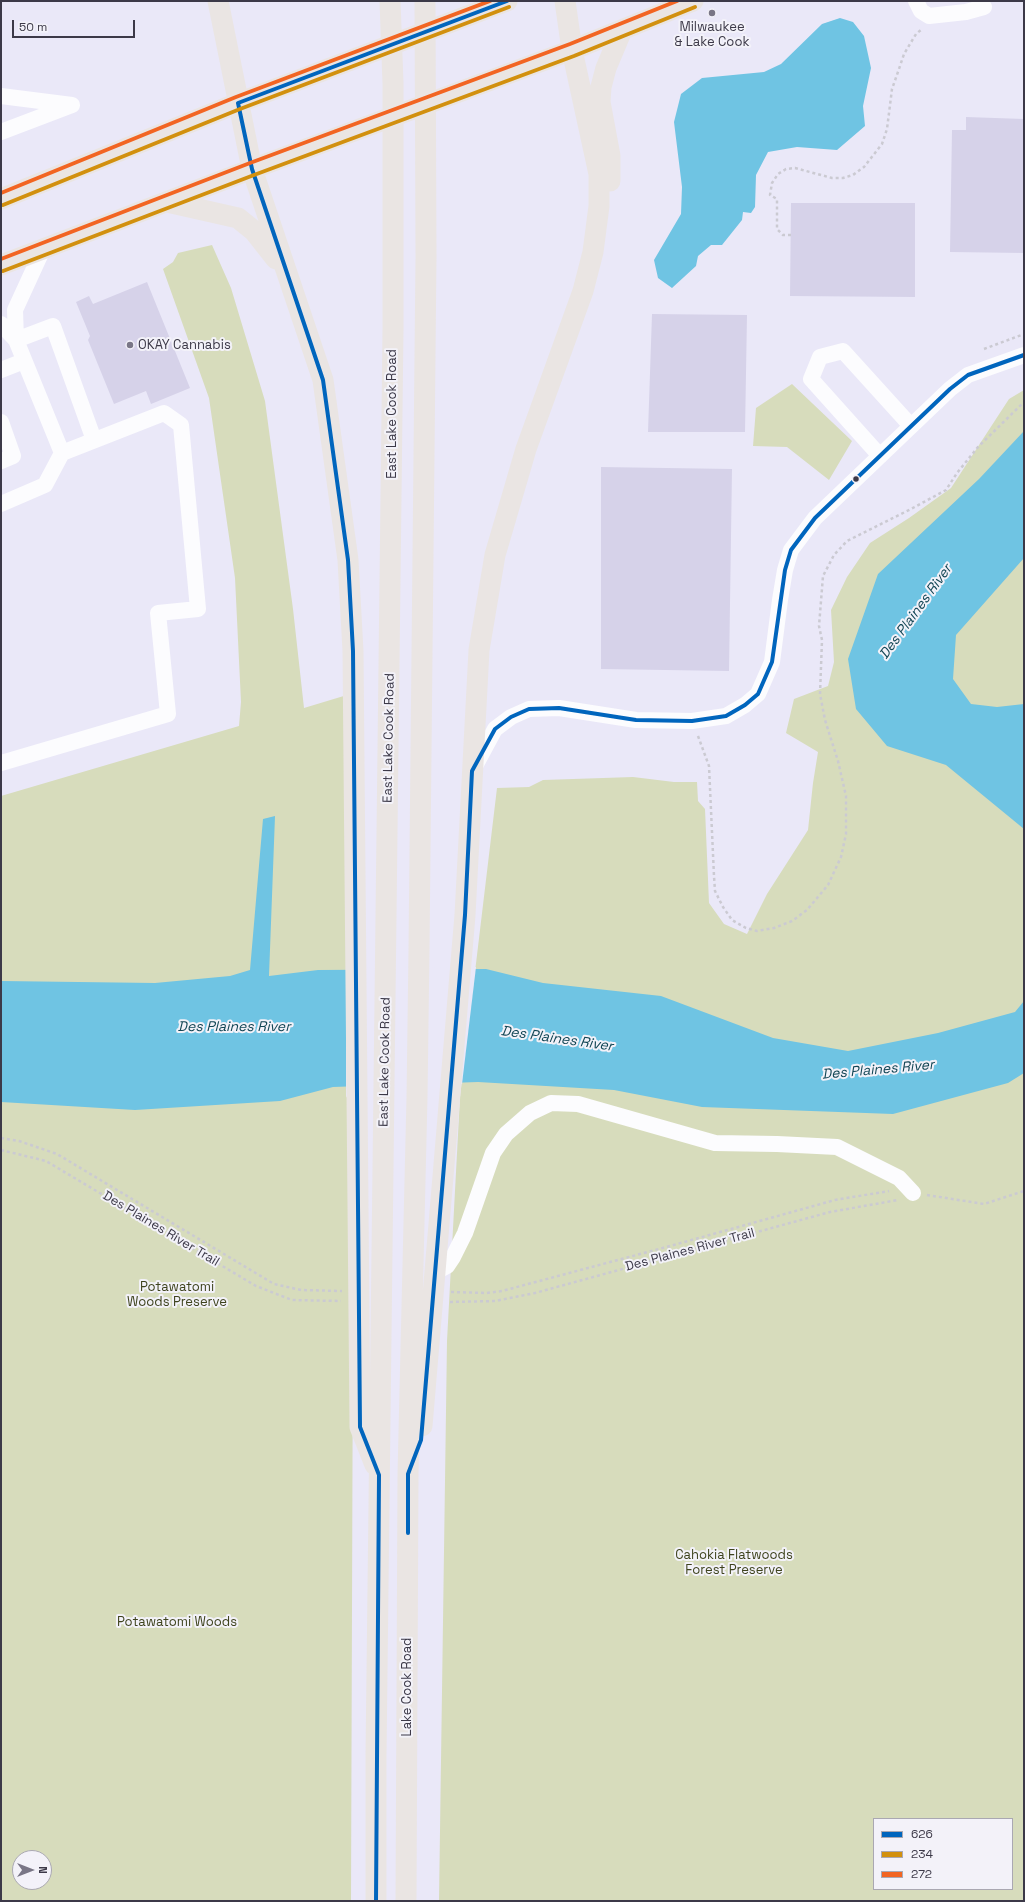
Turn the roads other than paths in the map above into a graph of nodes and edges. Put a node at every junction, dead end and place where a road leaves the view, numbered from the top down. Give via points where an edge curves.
1 (218, 1) edge
2 (390, 1) edge
3 (425, 1) edge
4 (507, 1) edge
5 (564, 1) edge
6 (693, 1) edge
7 (916, 1) edge
8 (984, 7) dead end
9 (622, 30) junction
10 (572, 50) junction
11 (1, 96) edge
12 (238, 103) junction
13 (1, 132) edge
14 (252, 169) junction
15 (1, 199) edge
16 (167, 202) junction
17 (43, 249) junction
18 (1, 265) edge
19 (288, 275) junction
20 (583, 291) junction
21 (1, 324) edge
22 (16, 340) junction
23 (1024, 355) edge
24 (24, 361) junction
25 (1, 370) edge
26 (1, 422) edge
27 (911, 426) junction
28 (94, 440) junction
29 (62, 453) junction
30 (880, 456) junction
31 (1, 461) edge
32 (1, 504) edge
33 (1, 763) edge
34 (472, 772) junction
35 (913, 1193) road end
36 (434, 1273) junction
37 (408, 1474) junction
38 (379, 1475) junction
39 (376, 1901) edge
40 (406, 1901) edge

1 - 12 main road
2 - 38 main road, East Lake Cook Road via 393,176
3 - 37 main road via 419,950
4 - 12 main road
5 - 10 main road
6 - 9 main road
7 - 8 street via 921,12 929,16 966,12
9 - 10 main road
9 - 20 main road via 601,87 600,102 610,156 610,209 605,248 594,284
10 - 14 main road
10 - 20 main road via 599,174 599,206 594,244
11 - 13 street via 72,105
12 - 14 main road
12 - 15 main road
14 - 16 main road
14 - 19 main road
16 - 17 main road
16 - 19 main road via 238,218 254,231
17 - 18 main road
17 - 22 street via 15,310
19 - 38 main road via 323,380 348,560 353,651 360,1427
20 - 34 main road via 526,449 495,555 479,650
21 - 22 street
22 - 24 street
22 - 28 street via 53,326
23 - 27 street via 968,375
24 - 25 street
24 - 29 street
26 - 31 street via 13,456
27 - 30 street
27 - 30 street via 844,351 820,357 811,378
28 - 29 street
28 - 33 street via 164,413 181,425 198,609 158,614 168,714
29 - 32 street via 45,486
30 - 34 street via 815,518 791,550 785,570 772,662 758,694 745,705 726,716 692,721 636,720 559,708 529,709 511,717 495,729
34 - 36 main road via 465,915
35 - 36 street via 899,1178 837,1147 715,1143 578,1104 551,1103 530,1113 506,1134 493,1153 465,1233 453,1257 446,1266
36 - 37 main road via 421,1440
37 - 40 main road, Lake Cook Road
38 - 39 main road

